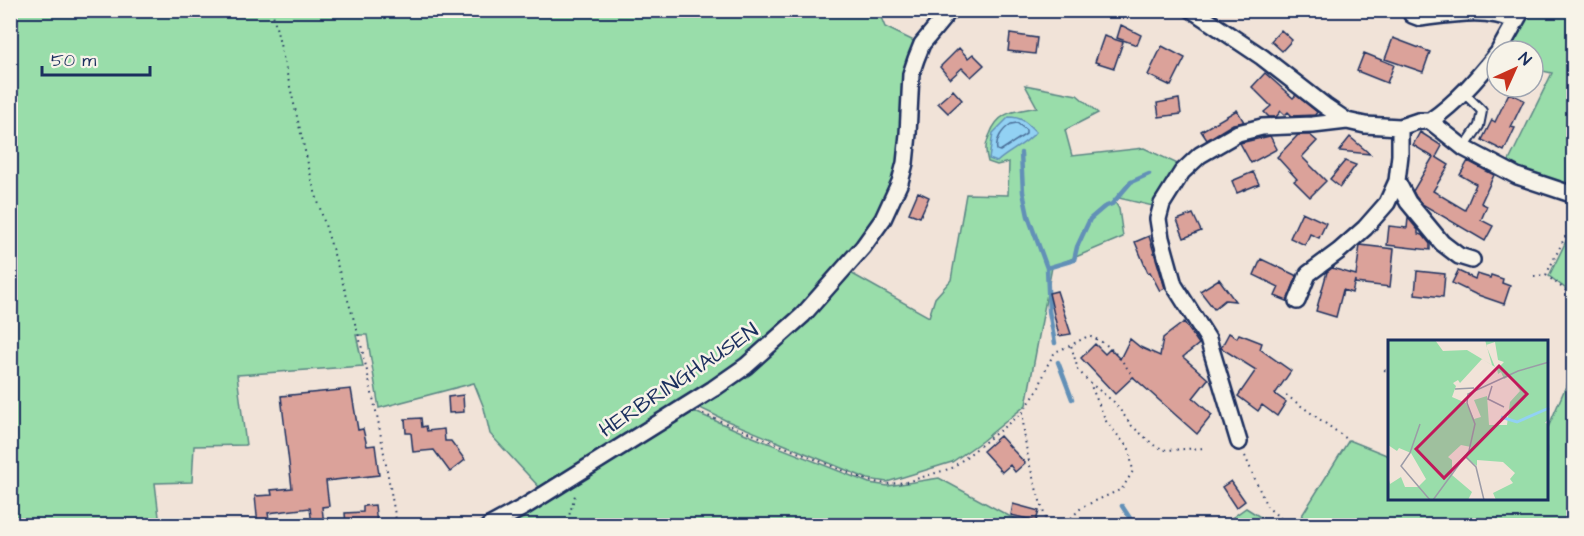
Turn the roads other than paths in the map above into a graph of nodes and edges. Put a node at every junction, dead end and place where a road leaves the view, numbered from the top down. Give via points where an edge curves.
1 (950, 10) edge
2 (1192, 10) edge
3 (1412, 15) dead end
4 (1519, 16) edge
5 (1506, 39) edge
6 (1485, 68) edge
7 (1464, 93) junction
8 (1347, 121) junction
9 (1430, 121) junction
10 (1400, 127) junction
11 (1464, 148) junction
12 (1397, 181) junction
13 (1574, 195) edge
14 (1472, 260) dead end
15 (1297, 301) dead end
16 (1239, 442) road end
17 (489, 525) edge

1 - 17 street, HERBRINGHAUSEN via 922,44 911,74 905,163 893,200 863,248 825,291 783,334 734,374
2 - 8 street
3 - 4 street via 1420,18 1478,11
4 - 5 street
6 - 7 street
7 - 9 street
7 - 11 lane via 1482,111 1479,126
8 - 10 street
8 - 16 street via 1262,127 1238,133 1200,155 1182,172 1162,204 1158,219 1174,285 1208,339
9 - 10 street
9 - 11 street
10 - 12 street
11 - 13 street via 1517,176
12 - 14 street via 1408,202 1442,243
12 - 15 street via 1378,215 1356,238 1308,274

